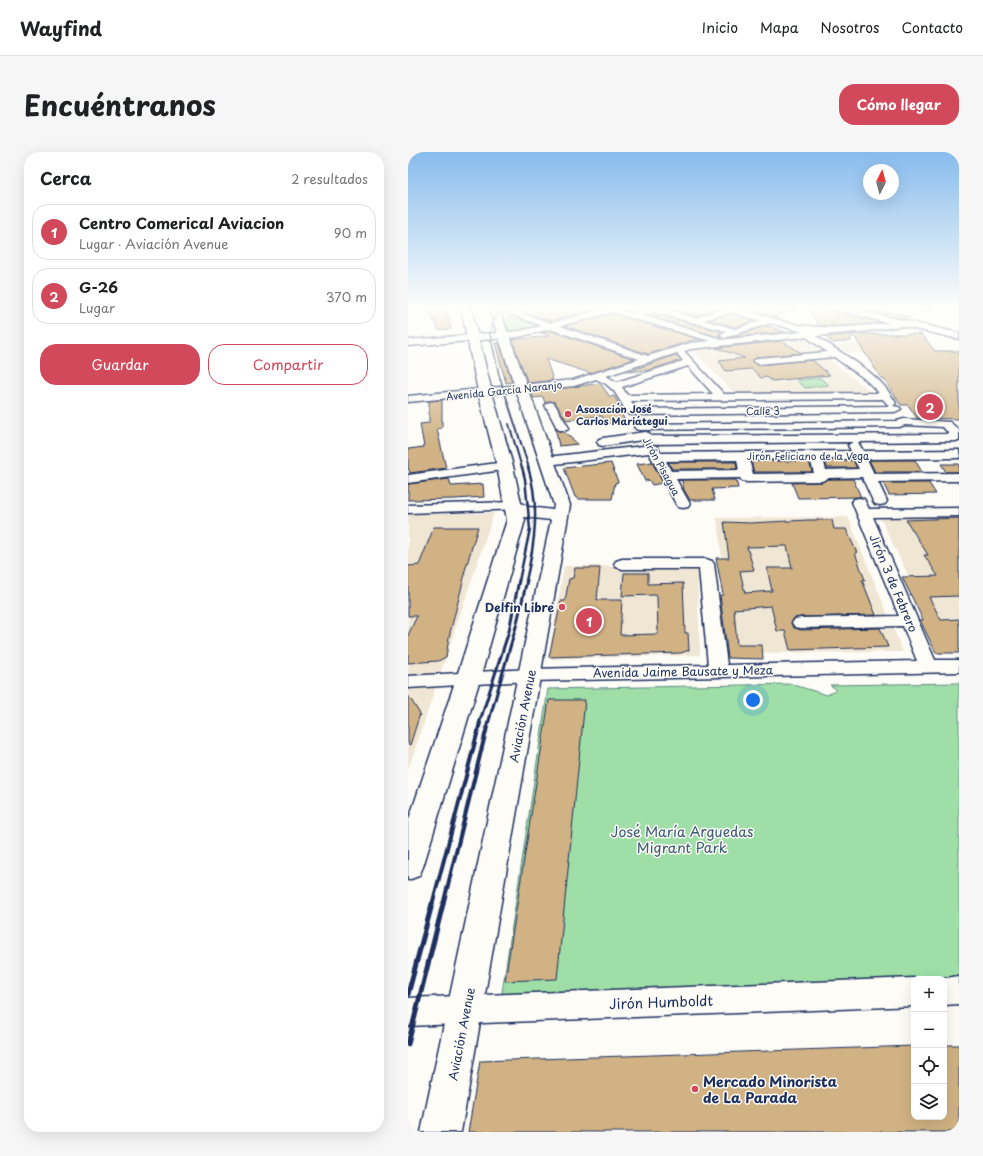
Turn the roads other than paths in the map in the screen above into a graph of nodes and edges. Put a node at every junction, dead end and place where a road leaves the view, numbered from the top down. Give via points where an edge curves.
1 (477, 354) edge
2 (509, 354) edge
3 (631, 354) edge
4 (665, 354) edge
5 (682, 354) edge
6 (836, 354) joint
7 (647, 359) junction
8 (690, 362) junction
9 (758, 362) dead end
10 (597, 376) junction
11 (616, 386) junction
12 (522, 388) junction
13 (485, 391) junction
14 (887, 396) junction
15 (623, 398) junction
16 (722, 398) junction
17 (408, 399) edge
18 (550, 405) dead end
19 (895, 409) junction
20 (744, 410) junction
21 (838, 410) junction
22 (632, 412) junction
23 (904, 422) junction
24 (845, 425) junction
25 (747, 426) junction
26 (563, 428) dead end
27 (959, 437) edge
28 (851, 438) junction
29 (750, 439) junction
30 (603, 442) dead end
31 (649, 442) junction
32 (902, 454) junction
33 (938, 454) junction
34 (959, 454) edge
35 (815, 455) junction
36 (859, 455) junction
37 (748, 456) junction
38 (547, 461) junction
39 (505, 466) junction
40 (746, 474) junction
41 (821, 474) junction
42 (667, 475) junction
43 (869, 476) junction
44 (956, 477) edge
45 (408, 478) edge
46 (915, 478) junction
47 (880, 501) dead end
48 (683, 504) dead end
49 (514, 506) junction
50 (408, 509) edge
51 (562, 511) junction
52 (959, 512) edge
53 (622, 564) dead end
54 (910, 620) junction
55 (801, 623) dead end
56 (928, 665) junction
57 (959, 666) edge
58 (718, 670) junction
59 (530, 675) junction
60 (468, 679) junction
61 (408, 682) edge
62 (408, 867) edge
63 (959, 990) edge
64 (947, 991) edge
65 (911, 992) edge
66 (465, 1011) junction
67 (408, 1012) edge
68 (441, 1132) edge

1 - 13 main road
2 - 12 main road, Aviación Avenue
3 - 7 street
4 - 7 street, Avenida García Naranjo
5 - 8 street
6 - 9 street
6 - 14 street via 869,377
7 - 10 street, Avenida García Naranjo
8 - 11 street
8 - 16 street
10 - 11 street via 611,381
10 - 12 street, Avenida García Naranjo via 574,383
11 - 15 street, Jirón Pisagua
12 - 13 street, Avenida García Naranjo
12 - 38 main road, Aviación Avenue
13 - 17 street, Avenida García Naranjo
13 - 39 main road
14 - 16 street
14 - 19 street
15 - 16 street
15 - 22 street, Jirón Pisagua
18 - 26 street
19 - 21 street, Calle 3
19 - 23 street
20 - 21 street, Calle 3
20 - 22 street, Calle 3
20 - 25 street
21 - 24 street
22 - 31 street, Jirón Pisagua
23 - 24 street
23 - 27 street via 946,424
24 - 25 street
24 - 28 street
25 - 29 street
25 - 31 street
27 - 28 street
28 - 29 street
28 - 36 street
29 - 31 street
29 - 37 street
30 - 31 street
31 - 37 street, Jirón Feliciano de la Vega
31 - 38 street
31 - 42 street, Jirón Pisagua
32 - 33 street, Jirón Feliciano de la Vega
32 - 36 street, Jirón Feliciano de la Vega
32 - 46 street
33 - 34 street, Jirón Feliciano de la Vega
33 - 44 street
35 - 36 street, Jirón Feliciano de la Vega
35 - 37 street, Jirón Feliciano de la Vega
35 - 41 street
36 - 43 street
37 - 40 street
38 - 51 main road, Aviación Avenue
39 - 45 street
39 - 49 main road
40 - 41 street via 747,478 822,477
40 - 42 street
41 - 43 street
42 - 48 street, Jirón Pisagua
43 - 46 street
43 - 47 street
44 - 46 street
49 - 50 street
49 - 51 main road via 525,512
49 - 60 main road via 516,520
51 - 59 main road, Aviación Avenue
52 - 54 street, Jirón 3 de Febrero via 862,508
53 - 58 street via 706,564
54 - 55 street
54 - 56 street, Jirón 3 de Febrero
56 - 57 street, Avenida Jaime Bausate y Meza
56 - 58 street, Avenida Jaime Bausate y Meza
58 - 59 street, Avenida Jaime Bausate y Meza
59 - 60 street, Avenida Jaime Bausate y Meza
59 - 66 main road, Aviación Avenue
60 - 61 street, Avenida Jaime Bausate y Meza
60 - 62 main road
63 - 64 street
65 - 66 street, Jirón Humboldt
66 - 67 street, Jirón Humboldt
66 - 68 main road, Aviación Avenue

